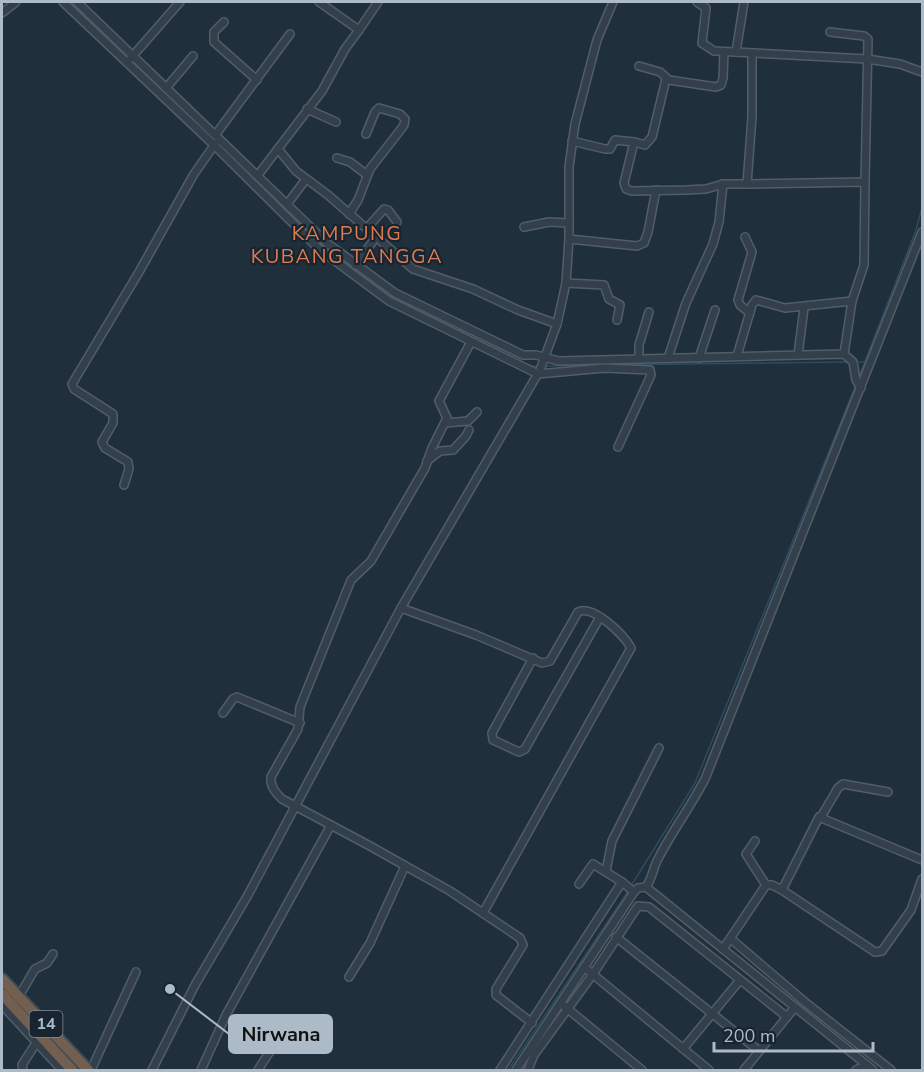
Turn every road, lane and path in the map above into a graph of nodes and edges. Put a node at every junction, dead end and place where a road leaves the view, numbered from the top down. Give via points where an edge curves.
1 (16, 2) edge
2 (63, 2) edge
3 (76, 2) edge
4 (180, 2) edge
5 (319, 2) edge
6 (378, 2) edge
7 (613, 2) edge
8 (697, 2) edge
9 (744, 2) edge
10 (2, 13) edge
11 (224, 22) dead end
12 (359, 30) junction
13 (830, 32) dead end
14 (290, 34) dead end
15 (724, 52) junction
16 (736, 52) junction
17 (752, 54) junction
18 (193, 56) dead end
19 (130, 59) junction
20 (867, 59) junction
21 (639, 66) dead end
22 (922, 72) edge
23 (666, 79) junction
24 (257, 80) junction
25 (167, 87) junction
26 (306, 109) junction
27 (336, 122) dead end
28 (366, 134) dead end
29 (217, 140) junction
30 (572, 141) junction
31 (634, 142) junction
32 (278, 148) junction
33 (337, 158) dead end
34 (258, 175) junction
35 (367, 175) junction
36 (306, 179) junction
37 (865, 182) junction
38 (723, 184) junction
39 (747, 184) junction
40 (656, 190) junction
41 (288, 203) junction
42 (349, 214) junction
43 (397, 222) dead end
44 (570, 223) junction
45 (524, 227) dead end
46 (367, 228) junction
47 (922, 232) edge
48 (377, 236) junction
49 (745, 237) dead end
50 (569, 238) junction
51 (318, 240) junction
52 (355, 265) junction
53 (566, 284) junction
54 (852, 301) junction
55 (804, 308) junction
56 (715, 310) dead end
57 (649, 312) dead end
58 (750, 313) junction
59 (617, 320) dead end
60 (557, 324) junction
61 (471, 342) junction
62 (844, 354) junction
63 (798, 355) junction
64 (736, 356) junction
65 (699, 357) junction
66 (668, 358) junction
67 (544, 359) junction
68 (639, 359) junction
69 (539, 372) junction
70 (861, 388) junction
71 (477, 412) dead end
72 (445, 423) junction
73 (469, 430) dead end
74 (618, 447) dead end
75 (427, 460) junction
76 (124, 485) dead end
77 (401, 608) junction
78 (600, 617) junction
79 (533, 658) junction
80 (223, 713) dead end
81 (300, 723) junction
82 (659, 748) dead end
83 (888, 792) dead end
84 (295, 807) junction
85 (821, 817) junction
86 (331, 825) junction
87 (755, 841) dead end
88 (922, 860) edge
89 (405, 866) junction
90 (606, 871) junction
91 (922, 879) edge
92 (579, 884) dead end
93 (766, 885) junction
94 (646, 886) junction
95 (628, 887) junction
96 (782, 890) junction
97 (483, 914) junction
98 (616, 938) junction
99 (731, 939) junction
100 (723, 949) junction
101 (53, 954) dead end
102 (584, 968) junction
103 (136, 972) dead end
104 (593, 974) junction
105 (349, 977) dead end
106 (2, 979) edge
107 (740, 980) junction
108 (2, 994) edge
109 (18, 996) junction
110 (2, 1005) edge
111 (564, 1006) junction
112 (795, 1007) junction
113 (712, 1014) junction
114 (787, 1017) junction
115 (21, 1019) junction
116 (532, 1023) junction
117 (36, 1043) junction
118 (274, 1045) dead end
119 (682, 1049) junction
120 (759, 1052) junction
121 (870, 1070) edge
122 (23, 1071) edge
123 (62, 1071) edge
124 (72, 1071) edge
125 (90, 1071) edge
126 (152, 1071) edge
127 (201, 1071) edge
128 (258, 1071) edge
129 (500, 1071) edge
130 (516, 1071) edge
131 (528, 1071) edge
132 (642, 1071) edge
133 (709, 1071) edge
134 (744, 1071) edge
135 (856, 1071) edge
136 (891, 1071) edge

1 - 10 street
2 - 19 street
3 - 19 street
4 - 19 street
5 - 12 street
6 - 12 street
7 - 30 street via 597,40
8 - 15 street via 706,8 702,43
9 - 16 street
11 - 24 street via 214,32 214,42
12 - 26 street
13 - 20 street via 866,37
14 - 24 street
15 - 16 street
15 - 23 street via 719,87
16 - 17 street
17 - 20 street
17 - 39 street
18 - 25 street
19 - 25 street
19 - 29 street
20 - 22 street
20 - 37 street
21 - 23 street via 660,72
23 - 31 street via 652,137 645,145
24 - 29 street
25 - 29 street
26 - 27 street
26 - 32 street
28 - 35 street via 379,108 405,119
29 - 34 street
29 - 51 street
29 - 76 street via 72,384 113,414 113,423 102,442 128,462
30 - 31 street via 605,149 610,149 615,140
30 - 44 street
31 - 40 street via 625,186 632,191
32 - 34 street
32 - 36 street
33 - 35 street
34 - 41 street
35 - 42 street
36 - 41 street
36 - 42 street
37 - 39 street
37 - 54 street via 864,265
38 - 39 street
38 - 40 street via 706,189
38 - 66 street via 713,244 686,303
40 - 50 street via 644,243 637,246
41 - 51 street
42 - 46 street
43 - 46 street via 384,209
44 - 45 street
44 - 50 street
46 - 48 street
47 - 70 street
48 - 52 street
48 - 60 street via 420,273 473,289
49 - 58 street via 752,252 738,303
50 - 53 street
51 - 52 street
51 - 61 street via 389,301
52 - 67 street via 417,304 518,354
53 - 59 street via 604,285 609,299 620,305
53 - 60 street
54 - 55 street
54 - 62 street
55 - 58 street via 782,308 756,300
55 - 63 street
56 - 65 street
57 - 68 street
58 - 64 street
60 - 67 street
61 - 69 street
61 - 72 street via 440,400 447,416
62 - 63 street
62 - 70 street via 853,362
63 - 64 street
64 - 65 street
65 - 66 street
66 - 68 street
67 - 68 street
67 - 69 street
69 - 74 street via 650,370
69 - 77 street
70 - 94 street via 705,779 658,857 653,878
71 - 72 street via 468,421
72 - 75 street
73 - 75 street via 453,450 440,451
75 - 81 street via 371,561 351,580 300,707
77 - 79 street
77 - 84 street
78 - 79 street via 588,610 580,611 548,663
78 - 79 street via 525,749 519,752 493,740 492,733
78 - 97 street via 630,645 630,651
80 - 81 street via 237,697
81 - 84 street via 270,782 277,794
82 - 90 street via 612,841
83 - 85 street via 843,784
84 - 86 street
84 - 126 street
85 - 88 street
85 - 96 street
86 - 89 street
86 - 127 street via 225,1015
87 - 93 street via 746,855
89 - 97 street
89 - 105 street via 370,943
90 - 92 street via 592,864
90 - 95 street
91 - 96 street via 911,910 879,952
93 - 96 street
93 - 99 street
94 - 95 street
94 - 100 street
95 - 102 street
95 - 116 street
97 - 116 street via 522,940 522,948 496,995
98 - 104 street
98 - 107 street via 636,906 646,905
98 - 113 street
99 - 100 street
99 - 136 street
100 - 112 street
101 - 109 street via 47,963 35,969
102 - 104 street
102 - 111 street
103 - 125 street
104 - 111 street
104 - 119 street
106 - 109 highway, 14
107 - 113 street
107 - 114 street
108 - 115 highway, 14
109 - 125 highway, 14
110 - 115 street
111 - 130 street
111 - 131 street
111 - 132 street
112 - 114 street
112 - 121 street
113 - 119 street
113 - 120 street
114 - 120 street
115 - 117 street
115 - 124 highway, 14
116 - 129 street
117 - 122 street via 22,1065
117 - 123 street
118 - 128 street
119 - 133 street
120 - 134 street
121 - 135 street

